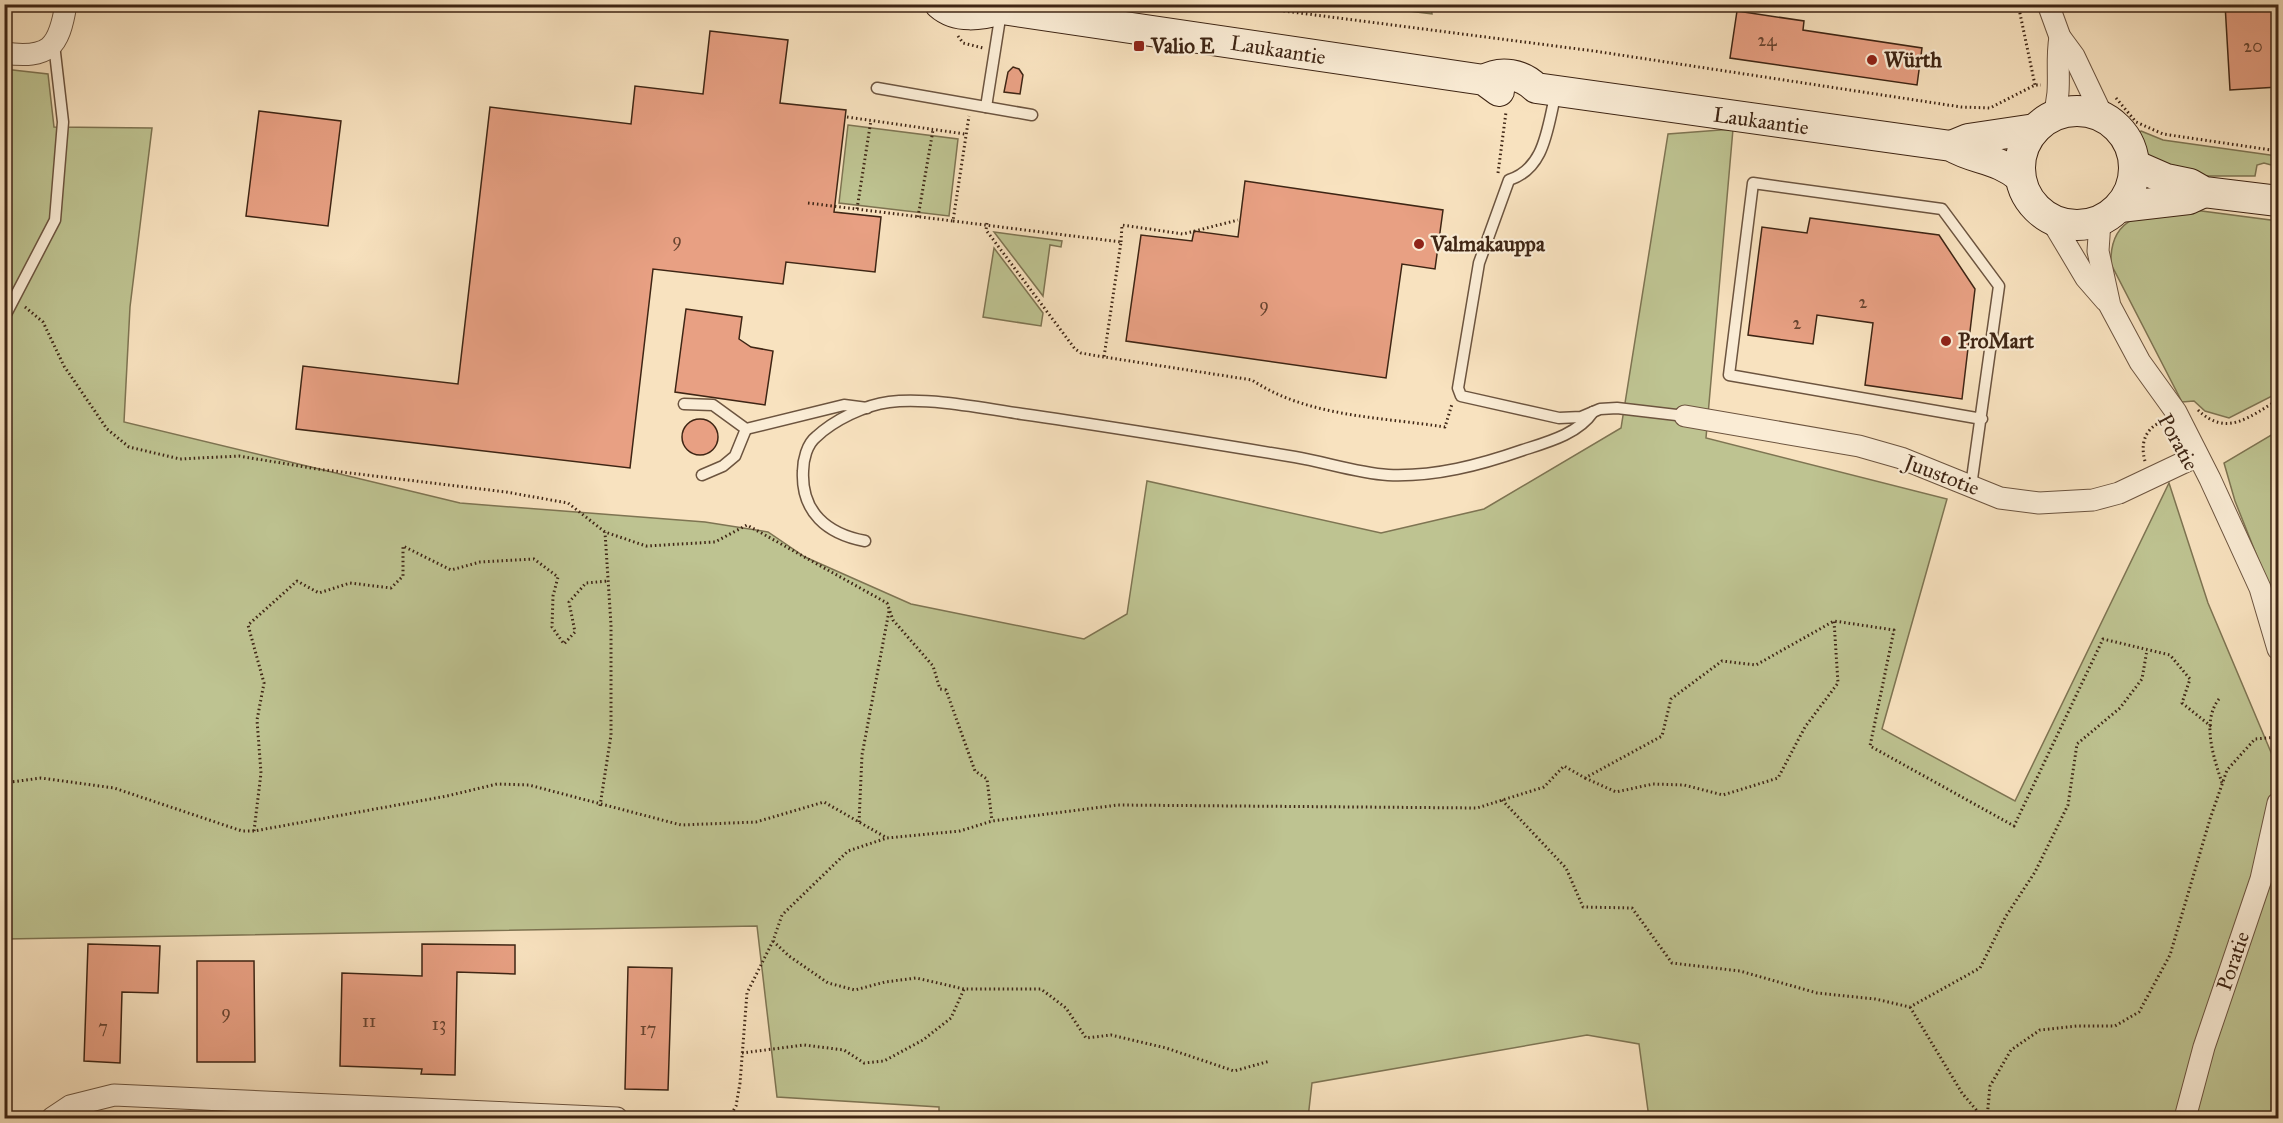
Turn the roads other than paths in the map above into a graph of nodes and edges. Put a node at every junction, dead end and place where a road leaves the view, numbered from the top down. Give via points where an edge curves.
1 (66, 4) edge
2 (940, 4) edge
3 (2048, 4) edge
4 (998, 7) edge
5 (2060, 37) junction
6 (54, 44) junction
7 (4, 53) edge
8 (877, 88) dead end
9 (1521, 88) junction
10 (987, 107) junction
11 (2109, 107) junction
12 (1032, 115) dead end
13 (2044, 123) junction
14 (1951, 146) junction
15 (2134, 165) junction
16 (2020, 177) junction
17 (2204, 192) junction
18 (2278, 201) edge
19 (2110, 214) junction
20 (2052, 220) junction
21 (2110, 306) junction
22 (4, 318) edge
23 (2140, 362) junction
24 (684, 404) dead end
25 (868, 408) junction
26 (1593, 412) junction
27 (1685, 416) joint
28 (1982, 420) junction
29 (746, 429) junction
30 (2189, 459) junction
31 (702, 475) dead end
32 (1971, 486) junction
33 (2226, 518) junction
34 (865, 541) dead end
35 (2278, 649) edge
36 (2278, 803) edge
37 (52, 1119) edge
38 (617, 1119) edge
39 (2186, 1119) edge

1 - 6 street via 62,30
2 - 4 main road, Laukaantie via 959,14 980,15
3 - 5 street
4 - 9 main road, Laukaantie
4 - 10 lane
5 - 11 street
5 - 13 street via 2056,58 2061,85
6 - 7 street via 39,54
6 - 22 lane via 63,122 55,220
8 - 10 lane
9 - 14 main road, Laukaantie
9 - 26 lane via 1539,159 1524,175 1509,180 1500,201 1479,263 1458,385 1461,396 1559,418
10 - 12 lane
11 - 13 main road via 2078,111
11 - 15 main road
13 - 14 main road, Laukaantie
13 - 16 main road via 2025,143
14 - 16 main road, Laukaantie via 1969,156 2007,165
15 - 17 main road via 2166,179 2190,183
15 - 19 main road via 2133,180
16 - 20 main road via 2025,195
17 - 18 main road
17 - 19 main road via 2189,199
19 - 20 main road via 2084,226
19 - 21 street, Poratie via 2098,251
20 - 21 street, Poratie via 2086,278
21 - 23 street, Poratie
23 - 30 street, Poratie via 2164,420
23 - 33 street, Poratie via 2176,412
24 - 29 lane via 713,405
25 - 26 lane via 889,402 959,404 1310,459 1388,475 1444,472 1492,461 1554,440 1586,422
25 - 29 lane via 844,405
25 - 34 lane via 815,438 803,460 802,485 810,509 825,524 847,538
26 - 27 lane via 1617,408
27 - 32 street, Juustotie via 1858,446 1901,458
28 - 28 lane via 1999,286 1942,209 1753,183 1729,375
28 - 32 lane
29 - 31 lane via 735,456
30 - 32 street, Juustotie via 2120,493 2093,500 2039,503 2000,498
30 - 33 street, Poratie
33 - 35 street, Poratie via 2260,588
36 - 39 street, Poratie via 2261,879 2204,1047
37 - 38 street via 70,1106 114,1095

